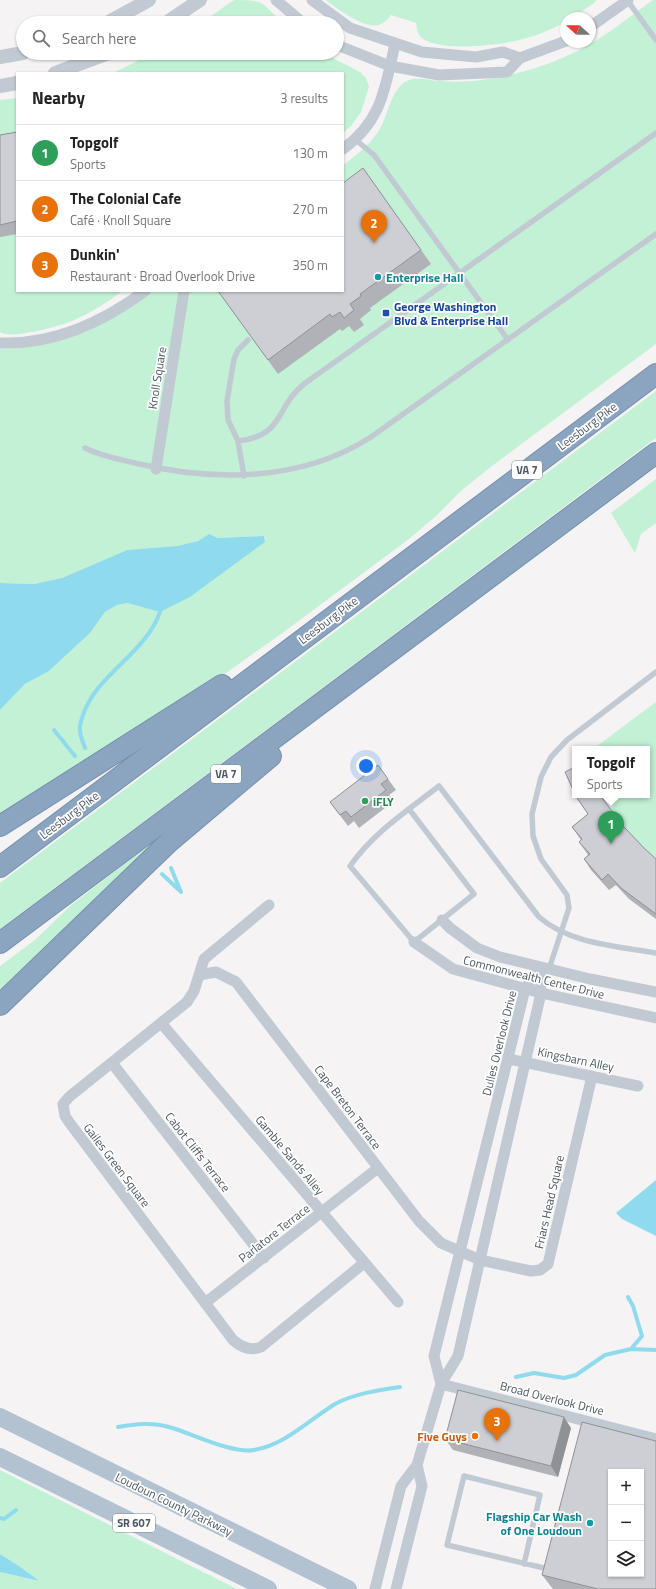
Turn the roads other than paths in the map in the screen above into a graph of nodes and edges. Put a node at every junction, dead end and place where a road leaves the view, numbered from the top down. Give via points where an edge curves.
1 (149, 0) edge
2 (200, 0) edge
3 (276, 0) edge
4 (312, 0) edge
5 (627, 0) edge
6 (120, 16) edge
7 (176, 16) edge
8 (295, 16) edge
9 (334, 16) edge
10 (596, 23) edge
11 (344, 24) edge
12 (656, 40) edge
13 (560, 43) edge
14 (395, 44) junction
15 (344, 48) edge
16 (16, 54) edge
17 (0, 57) edge
18 (520, 58) junction
19 (90, 60) edge
20 (390, 66) junction
21 (58, 72) edge
22 (16, 83) edge
23 (0, 86) edge
24 (656, 133) edge
25 (356, 140) junction
26 (344, 148) edge
27 (656, 234) edge
28 (460, 273) junction
29 (145, 292) edge
30 (184, 292) edge
31 (248, 340) edge
32 (508, 340) junction
33 (0, 343) edge
34 (656, 374) edge
35 (238, 441) junction
36 (85, 448) dead end
37 (656, 453) edge
38 (156, 469) junction
39 (244, 476) junction
40 (398, 567) junction
41 (453, 605) junction
42 (656, 672) edge
43 (409, 809) junction
44 (0, 826) edge
45 (0, 867) edge
46 (269, 905) dead end
47 (442, 920) junction
48 (562, 931) junction
49 (414, 942) junction
50 (0, 943) edge
51 (656, 954) edge
52 (544, 968) junction
53 (199, 975) junction
54 (525, 989) junction
55 (656, 992) edge
56 (541, 994) junction
57 (0, 1005) edge
58 (656, 1018) edge
59 (162, 1024) junction
60 (508, 1059) junction
61 (525, 1062) junction
62 (112, 1063) junction
63 (592, 1076) junction
64 (638, 1086) dead end
65 (378, 1168) junction
66 (322, 1212) junction
67 (460, 1252) junction
68 (264, 1258) junction
69 (480, 1260) junction
70 (364, 1263) junction
71 (398, 1302) dead end
72 (206, 1303) junction
73 (441, 1384) junction
74 (0, 1417) edge
75 (656, 1439) edge
76 (0, 1457) edge
77 (417, 1465) junction
78 (524, 1564) junction
79 (544, 1568) edge
80 (268, 1589) edge
81 (348, 1589) edge
82 (375, 1589) edge
83 (396, 1589) edge

1 - 6 street
2 - 7 street
3 - 8 street
4 - 9 street
5 - 10 street
5 - 12 lane
11 - 14 street
13 - 18 street
14 - 18 street via 422,52 476,57 503,52
14 - 20 street
15 - 20 street
16 - 17 street
18 - 20 street via 507,72 438,75
19 - 21 street
20 - 25 street via 379,108
22 - 23 street
24 - 28 lane
25 - 26 street
25 - 28 lane via 374,155
27 - 32 lane
28 - 32 lane
28 - 35 lane via 301,387 273,427 255,438
29 - 33 street via 116,312 65,334 36,341
30 - 38 street, Knoll Square
31 - 35 lane via 238,350 234,359 227,401 228,420
32 - 39 lane via 362,443 325,459 292,469
34 - 40 highway, Leesburg Pike / VA 7
35 - 39 lane
36 - 38 lane
37 - 41 highway, VA 7
38 - 39 lane
40 - 44 highway via 248,668
40 - 45 highway, Leesburg Pike / VA 7
41 - 50 highway, VA 7
41 - 57 highway via 169,842
42 - 48 lane via 567,740 551,757 541,777 532,814 533,836 541,859 568,895 569,908
43 - 47 lane via 474,894
43 - 48 lane via 439,786 539,917 549,926
43 - 49 lane via 363,847 350,866
46 - 53 street, Gailes Green Square via 207,956 200,967
47 - 49 lane
47 - 52 street, Commonwealth Center Drive via 478,948 500,957
48 - 51 lane via 594,942
48 - 52 lane
49 - 54 street, Commonwealth Center Drive via 452,969
52 - 54 street, Dulles Overlook Drive
52 - 55 street, Commonwealth Center Drive
52 - 56 street
53 - 59 street, Gailes Green Square via 187,1002
53 - 65 street, Cape Breton Terrace via 216,972 236,982
54 - 56 street, Commonwealth Center Drive
54 - 60 street, Dulles Overlook Drive
56 - 58 street, Commonwealth Center Drive
56 - 61 street
59 - 62 street, Gailes Green Square
59 - 66 street, Gamble Sands Alley
60 - 61 street, Kingsbarn Alley
60 - 67 street, Dulles Overlook Drive
61 - 63 street, Kingsbarn Alley
61 - 69 street
62 - 68 street, Cabot Cliffs Terrace
62 - 72 street, Gailes Green Square via 69,1097 63,1104 65,1116
63 - 64 street, Kingsbarn Alley
63 - 69 street, Friars Head Square via 548,1264 540,1270 530,1271
65 - 66 street, Parlatore Terrace
65 - 67 street, Cape Breton Terrace via 429,1232 441,1243
66 - 68 street, Parlatore Terrace
66 - 70 street, Gamble Sands Alley
67 - 69 street, Cape Breton Terrace
67 - 73 street, Dulles Overlook Drive via 434,1356
68 - 72 street, Parlatore Terrace
69 - 73 street via 458,1356
70 - 71 street, Gamble Sands Alley
70 - 72 street, Gailes Green Square via 256,1349 239,1345 233,1340
73 - 75 street, Broad Overlook Drive
73 - 77 street
74 - 81 main road, Loudoun County Parkway / SR 607
76 - 80 main road, SR 607
77 - 82 street via 401,1486
77 - 83 street via 422,1486
78 - 78 lane via 447,1545 464,1476 540,1495
78 - 79 lane

